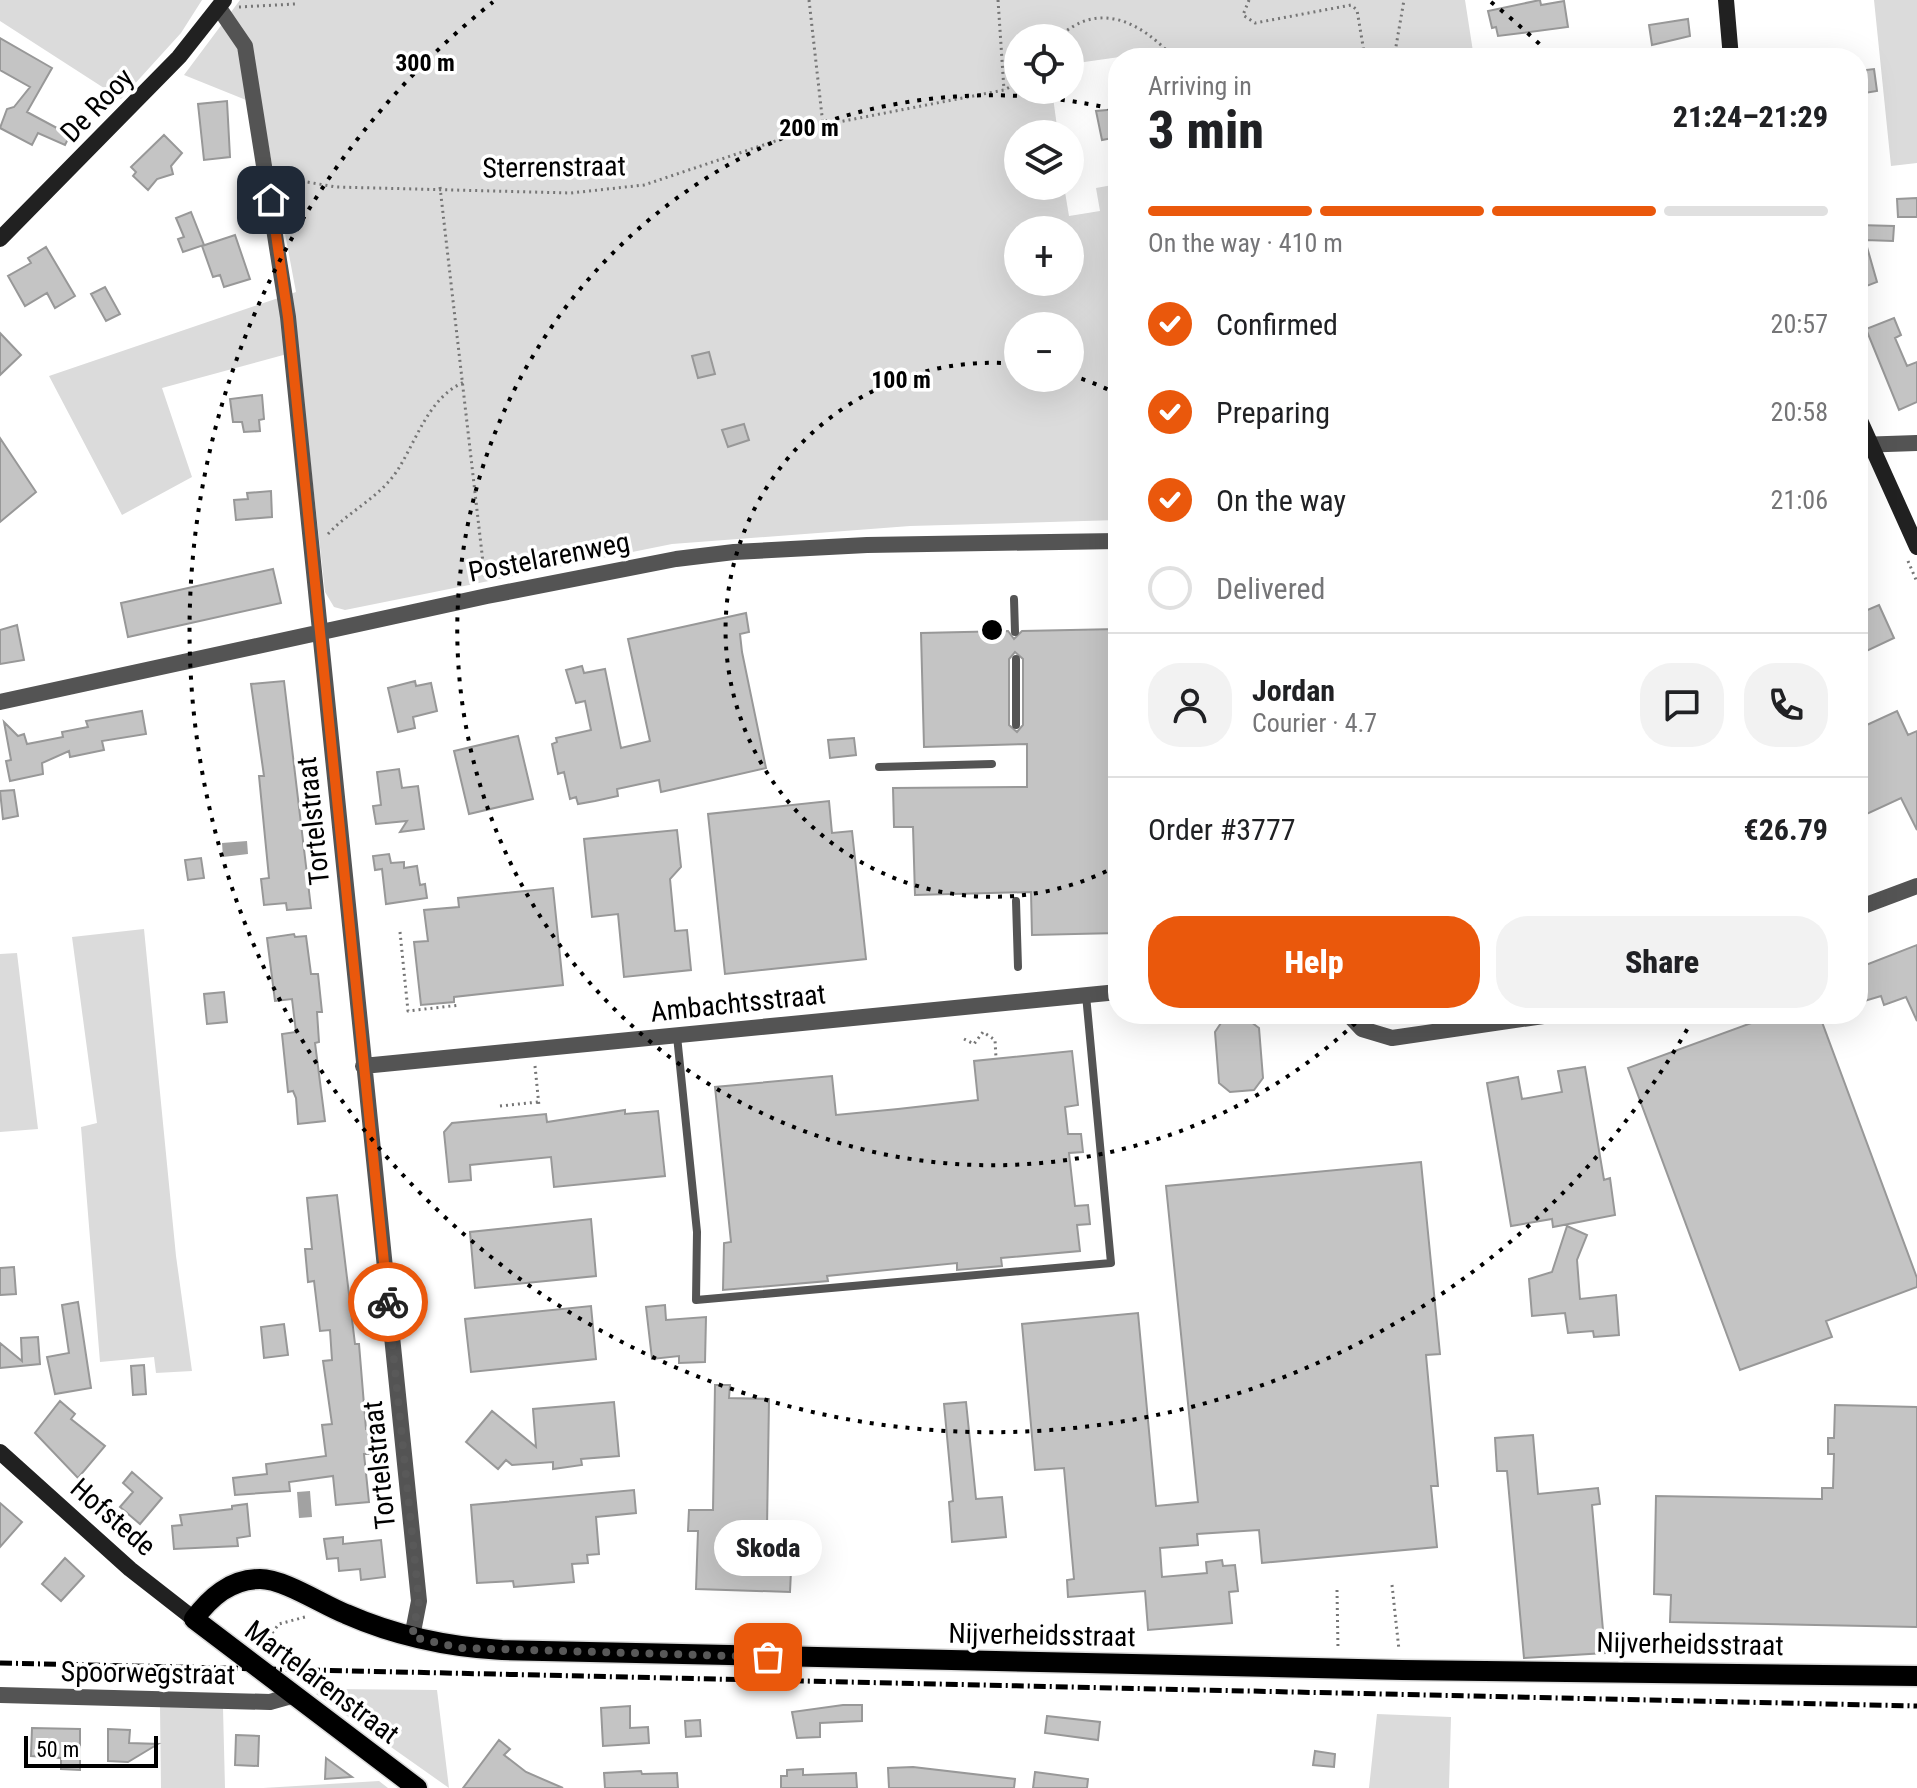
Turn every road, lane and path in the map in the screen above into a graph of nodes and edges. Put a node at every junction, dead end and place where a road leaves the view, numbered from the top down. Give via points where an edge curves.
1 (809, 0) edge
2 (998, 0) edge
3 (1249, 0) edge
4 (1404, 0) edge
5 (1726, 0) edge
6 (222, 4) edge
7 (295, 4) dead end
8 (1069, 24) edge
9 (1165, 48) edge
10 (1363, 48) edge
11 (1396, 48) edge
12 (1730, 48) edge
13 (1004, 90) joint
14 (823, 125) junction
15 (268, 176) junction
16 (440, 187) junction
17 (0, 239) edge
18 (464, 382) junction
19 (1917, 443) edge
20 (1868, 444) edge
21 (1868, 452) edge
22 (1108, 541) edge
23 (1917, 547) edge
24 (311, 554) junction
25 (487, 596) junction
26 (1014, 599) dead end
27 (1015, 632) dead end
28 (320, 633) junction
29 (1016, 659) dead end
30 (0, 702) edge
31 (1016, 725) dead end
32 (992, 764) dead end
33 (879, 767) dead end
34 (1917, 886) edge
35 (1016, 901) dead end
36 (1868, 904) edge
37 (400, 932) dead end
38 (1018, 967) dead end
39 (1108, 993) edge
40 (1086, 995) junction
41 (460, 1005) dead end
42 (1357, 1024) edge
43 (1488, 1024) edge
44 (995, 1033) dead end
45 (677, 1035) junction
46 (964, 1039) dead end
47 (995, 1040) junction
48 (533, 1050) junction
49 (996, 1058) dead end
50 (363, 1066) junction
51 (500, 1106) dead end
52 (0, 1452) edge
53 (1392, 1585) dead end
54 (1337, 1590) dead end
55 (333, 1609) junction
56 (194, 1619) junction
57 (412, 1637) junction
58 (252, 1665) junction
59 (1338, 1668) junction
60 (1402, 1670) junction
61 (1917, 1676) edge
62 (0, 1695) edge
63 (295, 1695) junction
64 (417, 1788) edge

1 - 14 path
2 - 13 path
3 - 10 path via 1243,15 1255,23 1351,5 1357,10
4 - 11 path
5 - 12 street
6 - 7 path
6 - 15 street, Tortelstraat via 245,46
6 - 17 street, De Rooy via 118,123
8 - 9 path via 1103,11 1124,16
13 - 14 path, Sterrenstraat
14 - 16 path, Sterrenstraat via 644,185 571,193
15 - 16 path, Sterrenstraat via 336,187
15 - 24 street, Tortelstraat
16 - 18 path
18 - 24 path via 449,389 375,496 341,520
18 - 25 path
19 - 20 street
21 - 23 street
22 - 25 street, Postelarenweg via 734,552
24 - 28 street, Tortelstraat
25 - 28 street, Postelarenweg
26 - 27 lane
28 - 30 street, Postelarenweg
28 - 50 street, Tortelstraat
29 - 31 lane
32 - 33 lane
34 - 36 street
35 - 38 lane
37 - 41 path via 408,1011
39 - 40 street, Ambachtsstraat
40 - 45 street, Ambachtsstraat
40 - 45 lane via 1111,1263 696,1300 697,1232
42 - 43 street via 1392,1038
44 - 47 path
45 - 48 street, Ambachtsstraat
46 - 47 path via 974,1044 983,1032
47 - 49 path
48 - 50 street, Ambachtsstraat
48 - 51 path via 539,1104
50 - 57 street, Tortelstraat via 419,1601
52 - 56 street, Hofstede
53 - 60 path
54 - 59 path
55 - 56 main road, Nijverheidsstraat via 261,1579 220,1591
55 - 57 main road, Nijverheidsstraat
55 - 58 path via 279,1624
56 - 58 main road, Martelarenstraat
57 - 59 main road, Nijverheidsstraat via 461,1648 558,1652
58 - 63 main road, Martelarenstraat
59 - 60 main road, Nijverheidsstraat
60 - 61 main road, Nijverheidsstraat
62 - 63 street, Spoorwegstraat via 270,1702
63 - 64 main road, Martelarenstraat

